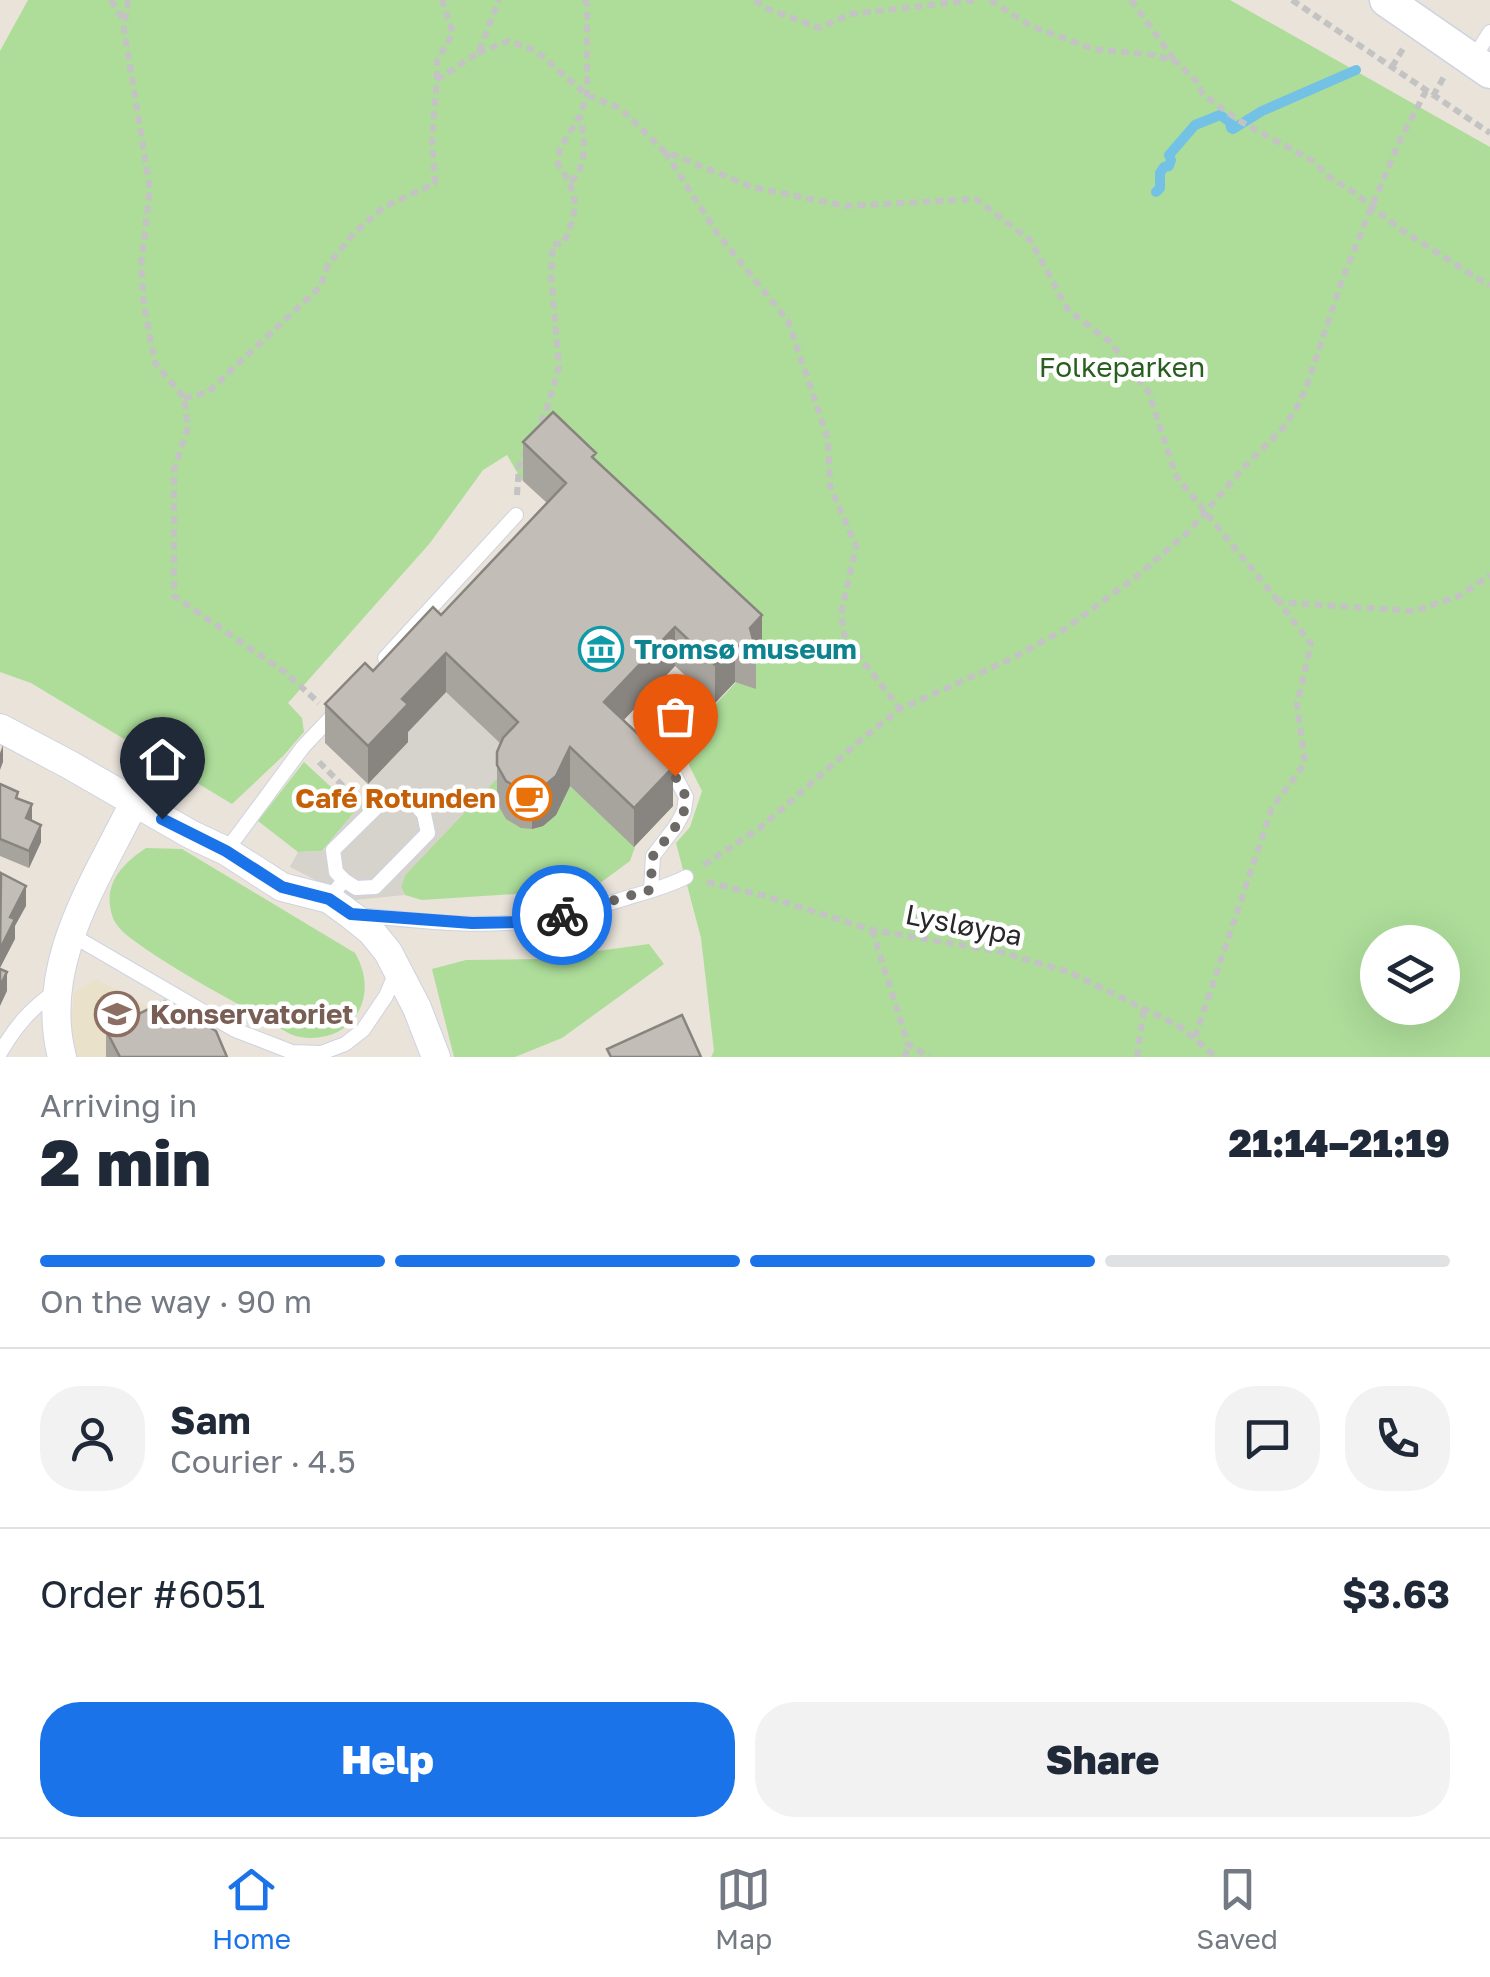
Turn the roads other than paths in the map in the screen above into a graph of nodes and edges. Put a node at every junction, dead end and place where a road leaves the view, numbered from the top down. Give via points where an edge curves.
1 (1386, 0) edge
2 (1484, 55) edge
3 (516, 515) road end
4 (373, 672) edge
5 (346, 700) edge
6 (0, 728) edge
7 (675, 776) edge
8 (134, 803) junction
9 (226, 851) junction
10 (686, 877) road end
11 (650, 890) junction
12 (341, 898) junction
13 (70, 934) junction
14 (398, 969) junction
15 (56, 991) junction
16 (0, 1054) edge
17 (62, 1057) edge
18 (436, 1057) edge

1 - 2 street
3 - 4 lane
5 - 9 lane
6 - 8 street
7 - 11 lane via 686,797 684,811 653,856
8 - 9 street
8 - 13 street
9 - 12 street via 282,887
10 - 11 lane
11 - 12 lane via 525,922 430,922
12 - 12 lane via 333,850 387,797 408,797 424,814 428,833 375,887
12 - 14 street
13 - 14 lane via 235,1030 292,1052 321,1053 346,1044 363,1030
13 - 15 street
14 - 18 street
15 - 16 lane via 25,1015
15 - 17 street

